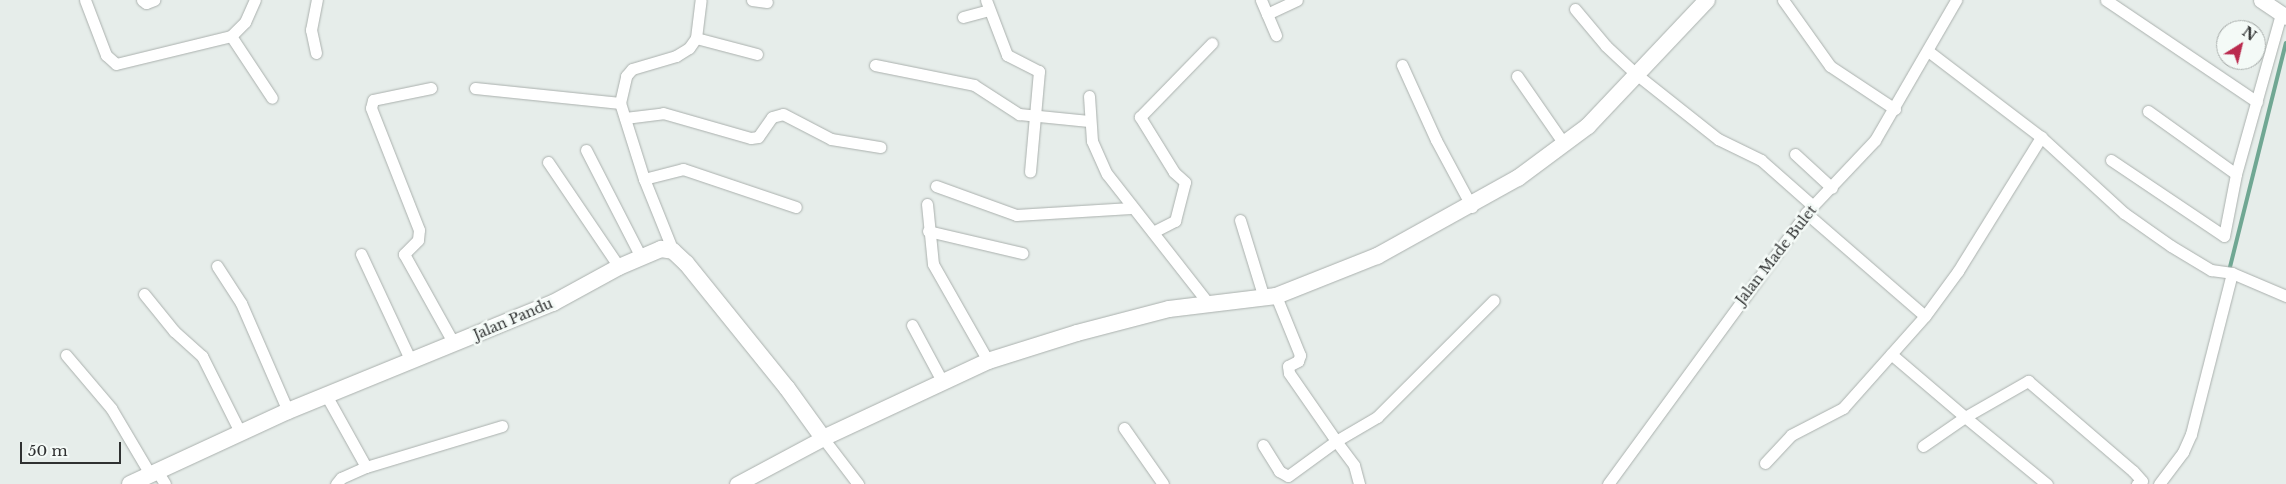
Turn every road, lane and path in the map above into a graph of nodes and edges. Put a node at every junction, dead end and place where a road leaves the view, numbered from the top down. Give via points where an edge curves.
1 (85, 0) edge
2 (142, 0) edge
3 (154, 0) edge
4 (255, 0) edge
5 (317, 0) edge
6 (702, 0) edge
7 (752, 0) edge
8 (1261, 0) edge
9 (1297, 0) edge
10 (1707, 0) edge
11 (1783, 0) edge
12 (1956, 0) edge
13 (2106, 0) edge
14 (2261, 0) edge
15 (767, 2) dead end
16 (987, 5) edge
17 (1575, 9) dead end
18 (1267, 14) junction
19 (2284, 15) edge
20 (963, 17) dead end
21 (231, 36) junction
22 (1276, 36) dead end
23 (696, 38) junction
24 (1212, 43) dead end
25 (1928, 51) junction
26 (316, 52) dead end
27 (756, 54) dead end
28 (1402, 65) dead end
29 (875, 66) dead end
30 (1636, 74) junction
31 (1517, 76) dead end
32 (431, 88) dead end
33 (475, 88) dead end
34 (1089, 96) dead end
35 (272, 98) dead end
36 (2256, 102) junction
37 (620, 103) junction
38 (1895, 109) junction
39 (2148, 111) dead end
40 (1037, 117) junction
41 (625, 118) junction
42 (1088, 122) junction
43 (2041, 137) junction
44 (1564, 144) junction
45 (880, 147) dead end
46 (586, 150) dead end
47 (1796, 154) dead end
48 (2111, 160) dead end
49 (548, 162) dead end
50 (1030, 172) dead end
51 (2236, 174) junction
52 (644, 180) junction
53 (936, 186) dead end
54 (1832, 188) junction
55 (927, 204) dead end
56 (796, 207) dead end
57 (1472, 207) junction
58 (1132, 208) junction
59 (1810, 209) junction
60 (1240, 220) dead end
61 (928, 230) junction
62 (1152, 232) junction
63 (673, 251) junction
64 (1022, 253) dead end
65 (361, 254) dead end
66 (641, 257) junction
67 (217, 266) dead end
68 (619, 267) junction
69 (2232, 273) junction
70 (144, 294) dead end
71 (2286, 296) edge
72 (1270, 297) junction
73 (1494, 300) dead end
74 (1208, 303) junction
75 (1926, 316) junction
76 (912, 325) dead end
77 (454, 344) junction
78 (1891, 354) junction
79 (66, 355) dead end
80 (411, 361) junction
81 (988, 361) junction
82 (942, 381) junction
83 (326, 395) junction
84 (288, 411) junction
85 (1965, 417) junction
86 (502, 426) dead end
87 (1124, 428) dead end
88 (240, 432) junction
89 (826, 437) junction
90 (1336, 442) junction
91 (1263, 445) dead end
92 (1923, 446) dead end
93 (1765, 463) dead end
94 (366, 467) junction
95 (157, 476) edge
96 (130, 484) edge
97 (336, 484) edge
98 (737, 484) edge
99 (858, 484) edge
100 (1163, 484) edge
101 (1359, 484) edge
102 (1608, 484) edge
103 (2048, 484) edge
104 (2137, 484) edge
105 (2159, 484) edge

1 - 21 street via 106,55 116,64
2 - 3 street via 146,3
4 - 21 street via 245,22
5 - 26 street via 312,30
6 - 23 street
7 - 15 street
8 - 18 street
9 - 18 street
10 - 30 main road
11 - 38 street via 1830,66
12 - 25 street, Jalan Made Bulet
13 - 36 street
14 - 19 street
16 - 20 street
16 - 40 street via 1007,55 1040,71
17 - 30 street via 1606,46
18 - 22 street
19 - 36 street
21 - 35 street
23 - 27 street
23 - 37 street via 680,55 638,65 625,81
24 - 62 street via 1140,117 1174,172 1185,182 1175,221
25 - 38 street, Jalan Made Bulet
25 - 43 street
28 - 57 street via 1436,140
29 - 40 street via 974,86 1011,110
30 - 44 main road via 1588,126
30 - 59 street via 1718,139 1762,160
31 - 44 street
32 - 77 street via 372,100 371,108 419,230 418,240 405,255
33 - 37 street
34 - 42 street
36 - 51 street
37 - 41 street
38 - 54 street, Jalan Made Bulet via 1866,153
39 - 51 street
40 - 42 street
40 - 50 street
41 - 45 street via 663,113 758,138 772,117 783,114 831,139
41 - 52 street
42 - 58 street via 1098,156
43 - 69 street via 2124,213 2211,270
43 - 75 street via 1958,271
44 - 57 main road
46 - 66 street
47 - 54 street
48 - 51 street via 2224,236
49 - 68 street
52 - 56 street via 683,169
52 - 63 street
53 - 58 street via 1016,215
54 - 59 street, Jalan Made Bulet
55 - 61 street
57 - 72 main road via 1363,263
58 - 62 street
59 - 75 street
59 - 102 street, Jalan Made Bulet
60 - 72 street
61 - 64 street
61 - 81 street via 933,264
62 - 74 street
63 - 66 main road, Jalan Pandu via 661,249
63 - 89 main road
65 - 80 street
66 - 68 main road, Jalan Pandu
67 - 84 street via 241,303
68 - 77 main road, Jalan Pandu via 553,303
69 - 71 street
69 - 105 street via 2191,434 2183,452
70 - 88 street via 174,331 202,356
72 - 74 main road
72 - 90 street via 1300,355 1298,361 1288,366 1289,373
73 - 90 street via 1377,417
74 - 81 main road via 1169,309 1077,333
75 - 78 street
76 - 82 street
77 - 80 main road, Jalan Pandu
78 - 85 street
78 - 93 street via 1843,408 1791,435
79 - 95 street via 111,408
80 - 83 main road, Jalan Pandu
81 - 82 main road
82 - 89 main road
83 - 84 main road, Jalan Pandu
83 - 94 street
84 - 88 main road, Jalan Pandu
85 - 92 street
85 - 103 street
85 - 104 street via 2028,381 2133,471 2142,481
86 - 94 street
87 - 100 street
88 - 95 main road, Jalan Pandu
89 - 98 street
89 - 99 street
90 - 91 street via 1288,476 1279,471
90 - 101 street via 1354,465
94 - 97 street via 341,478
95 - 96 main road, Jalan Pandu

